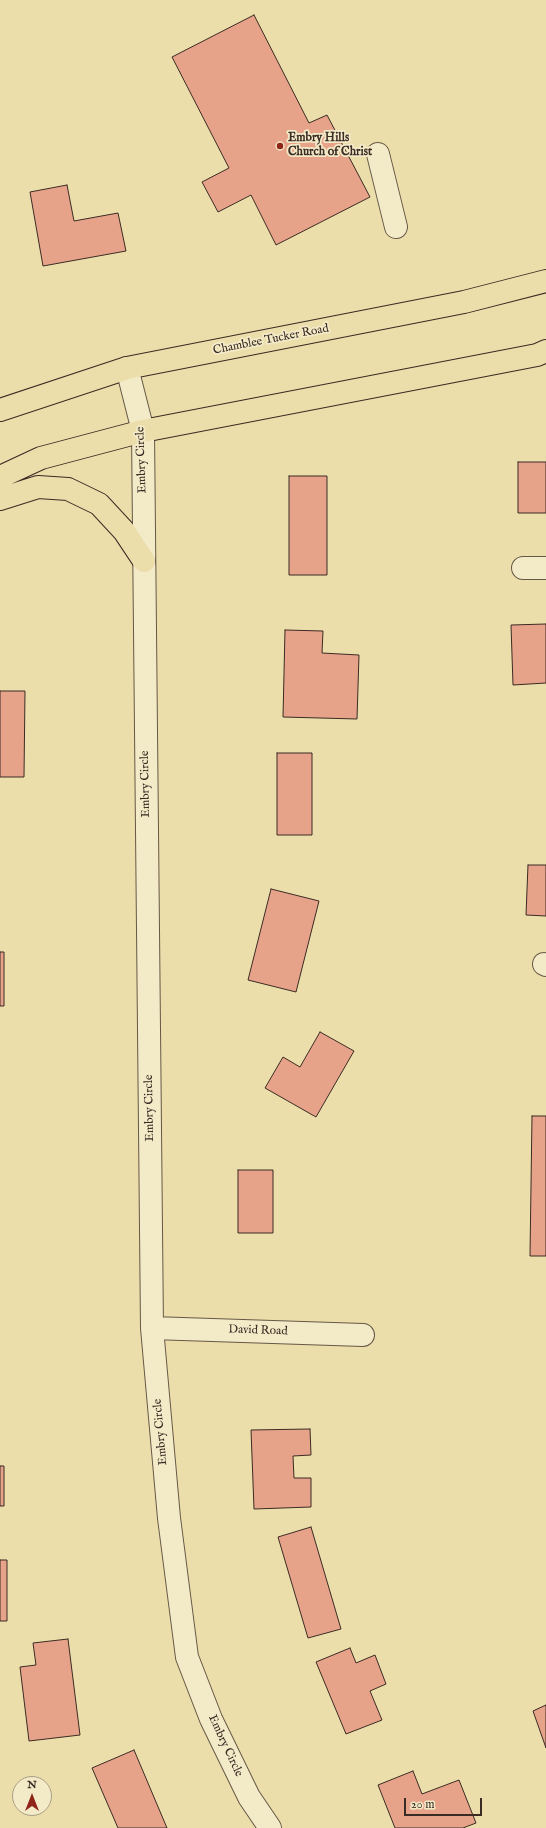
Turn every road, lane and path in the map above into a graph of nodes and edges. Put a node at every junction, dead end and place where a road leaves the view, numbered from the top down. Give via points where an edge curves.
1 (378, 154) dead end
2 (396, 227) dead end
3 (546, 281) edge
4 (546, 351) edge
5 (127, 368) junction
6 (0, 410) edge
7 (142, 431) junction
8 (0, 477) edge
9 (0, 499) edge
10 (144, 561) junction
11 (523, 568) dead end
12 (546, 568) edge
13 (152, 1328) junction
14 (363, 1334) dead end
15 (270, 1828) edge

1 - 2 street
3 - 5 main road, Chamblee Tucker Road via 464,302
4 - 7 main road via 537,355
5 - 6 main road, Chamblee Tucker Road
5 - 7 street, Embry Circle
7 - 8 main road via 41,458
7 - 10 street, Embry Circle
9 - 10 main road via 38,487 68,489 99,504 124,531
10 - 13 street, Embry Circle
11 - 12 street
13 - 14 street, David Road
13 - 15 street, Embry Circle via 169,1518 187,1657 214,1726 249,1797

